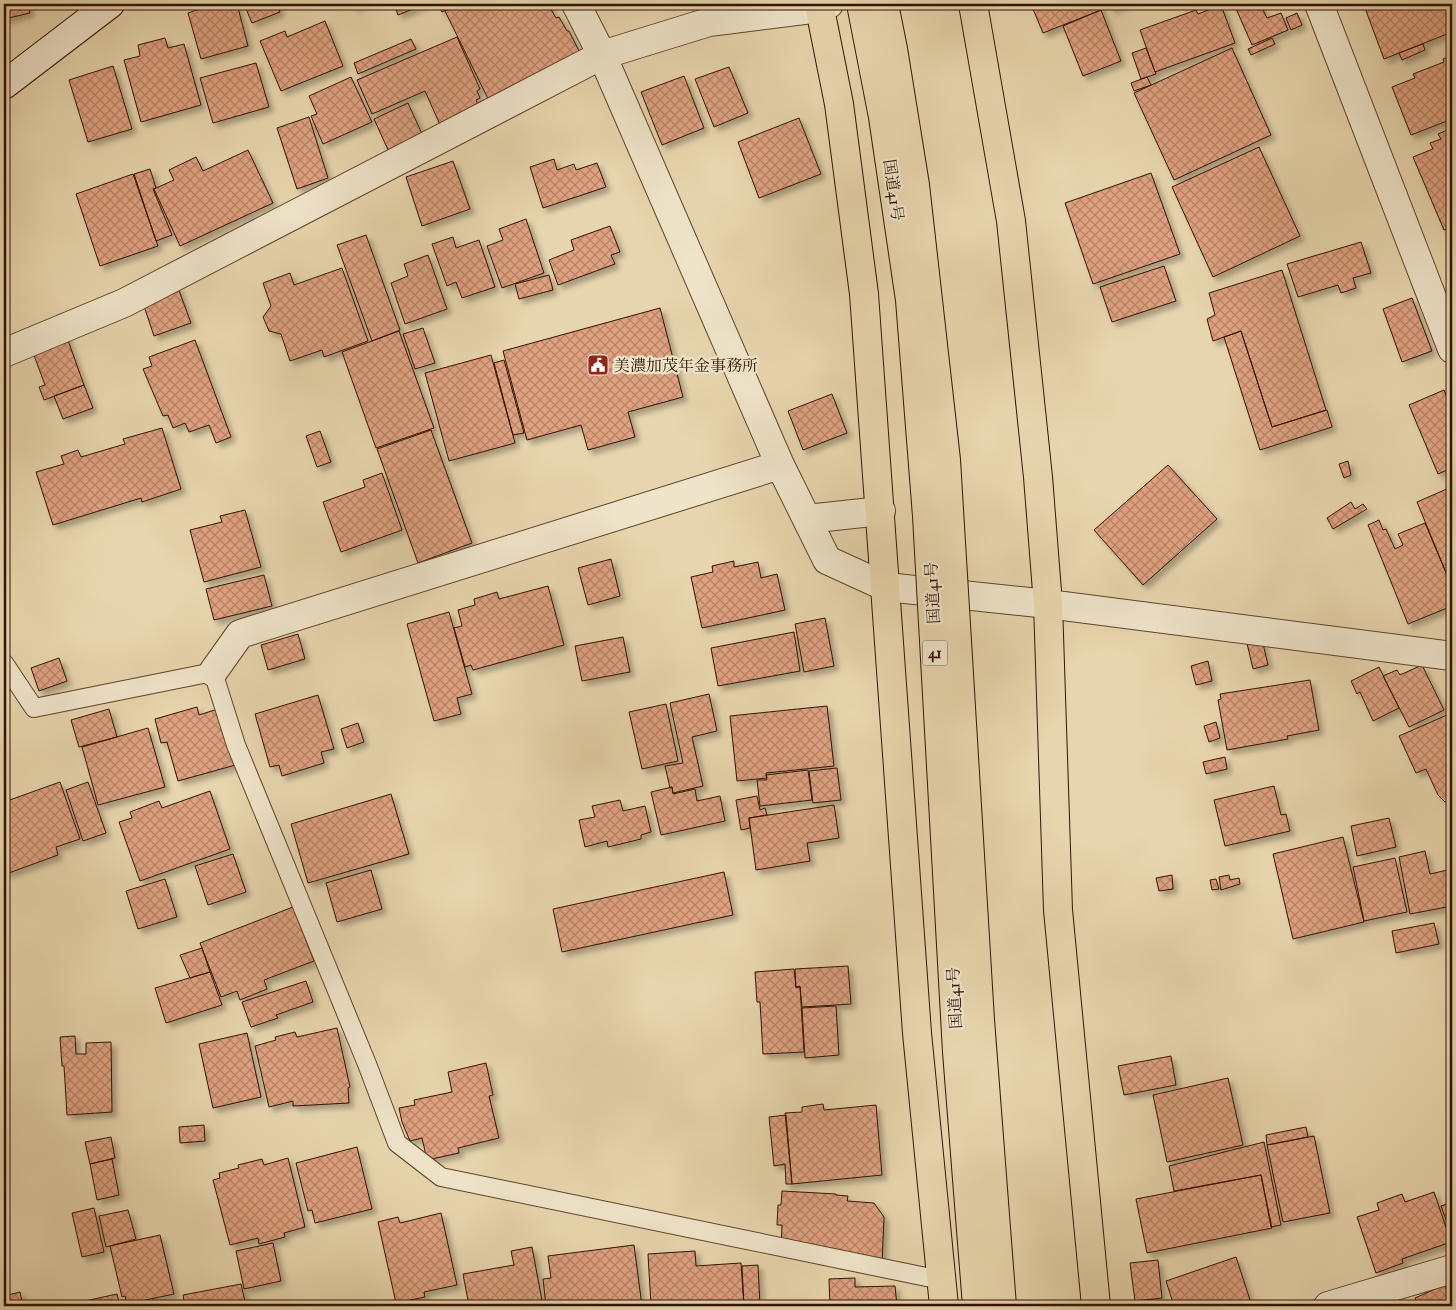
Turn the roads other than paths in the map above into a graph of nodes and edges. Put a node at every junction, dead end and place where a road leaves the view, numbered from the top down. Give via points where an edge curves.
1 (110, 4) edge
2 (576, 4) edge
3 (861, 4) edge
4 (884, 4) edge
5 (973, 4) edge
6 (1319, 4) edge
7 (823, 5) edge
8 (602, 55) junction
9 (4, 85) edge
10 (1452, 349) edge
11 (4, 353) edge
12 (780, 465) junction
13 (880, 511) junction
14 (807, 519) junction
15 (886, 587) junction
16 (1048, 604) junction
17 (1452, 656) edge
18 (4, 663) edge
19 (213, 672) junction
20 (1452, 1269) edge
21 (943, 1293) edge
22 (977, 1306) edge
23 (1002, 1306) edge
24 (1096, 1306) edge
25 (1328, 1306) edge

1 - 9 street
2 - 8 street
3 - 22 highway, 国道41号 / 41, bridge via 883,117 910,300 927,516 957,1052
4 - 23 highway, 国道41号 / 41, bridge via 916,185 946,460 980,1020
5 - 16 highway via 1012,221
6 - 10 street
7 - 8 street via 709,22
7 - 13 highway via 864,294
8 - 11 street via 124,303
8 - 12 street
12 - 14 street
12 - 19 street via 240,634
13 - 14 street
13 - 15 highway
14 - 15 street via 827,560
15 - 16 street
15 - 21 highway via 917,1033
16 - 17 street
16 - 24 highway via 1058,910
18 - 19 lane via 34,708
19 - 21 lane via 236,746 368,1064 397,1143 441,1177
20 - 25 street

